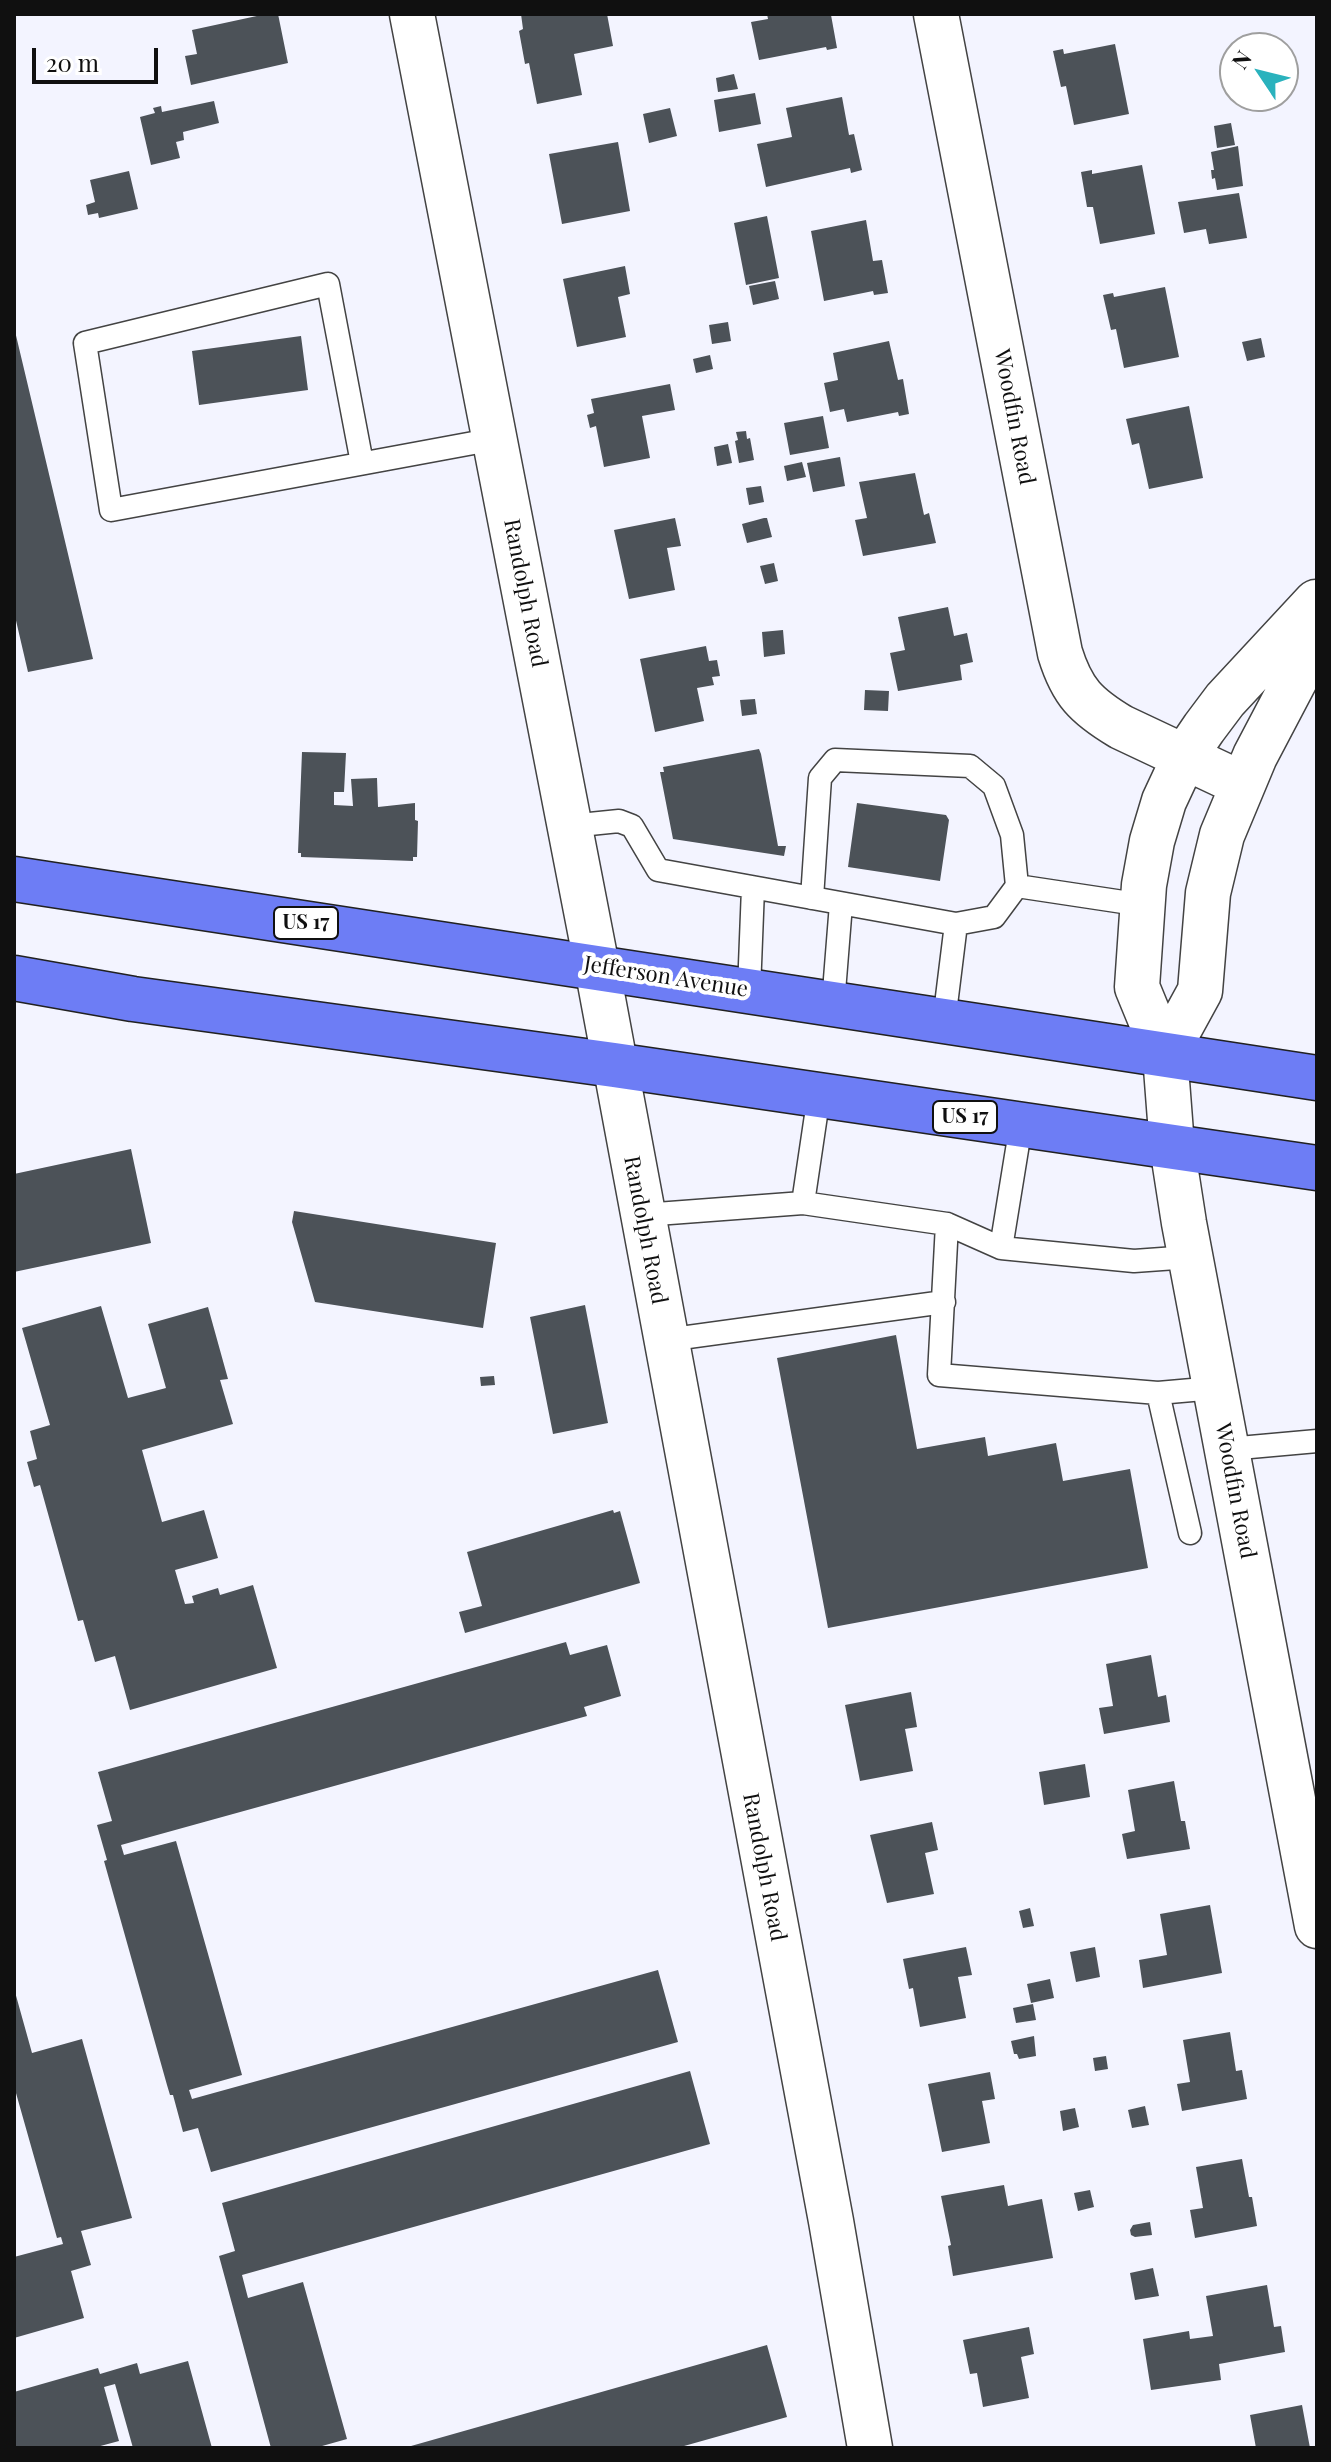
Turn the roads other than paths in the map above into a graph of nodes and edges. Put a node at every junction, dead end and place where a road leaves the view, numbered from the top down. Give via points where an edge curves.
1 (412, 14) edge
2 (936, 14) edge
3 (495, 439) junction
4 (362, 463) junction
5 (1317, 602) edge
6 (1185, 756) junction
7 (1242, 784) junction
8 (570, 826) junction
9 (14, 879) edge
10 (1017, 886) junction
11 (753, 888) junction
12 (812, 898) junction
13 (841, 904) junction
14 (1143, 905) junction
15 (956, 924) junction
16 (597, 967) junction
17 (14, 978) edge
18 (749, 990) junction
19 (833, 1004) junction
20 (944, 1021) junction
21 (1165, 1055) junction
22 (614, 1065) junction
23 (1317, 1078) edge
24 (819, 1095) junction
25 (1021, 1125) junction
26 (1172, 1146) junction
27 (1317, 1168) edge
28 (803, 1203) junction
29 (643, 1215) junction
30 (947, 1224) junction
31 (1001, 1248) junction
32 (1190, 1257) junction
33 (944, 1302) junction
34 (666, 1340) junction
35 (1215, 1388) junction
36 (1158, 1393) junction
37 (1317, 1441) edge
38 (1228, 1449) junction
39 (1190, 1533) dead end
40 (1317, 1926) edge
41 (870, 2448) edge

1 - 3 street, Randolph Road
2 - 6 street, Woodfin Road via 1067,677 1106,718
3 - 4 lane
3 - 8 street, Randolph Road
4 - 4 lane via 111,510 85,343 328,284
5 - 6 street, Woodfin Road via 1225,700
5 - 7 street, Woodfin Road via 1296,678
6 - 7 street, Woodfin Road
6 - 14 street, Woodfin Road via 1152,841
7 - 21 street, Woodfin Road via 1208,893 1200,991
8 - 11 lane via 619,821 632,826 658,870
8 - 16 street, Randolph Road
9 - 16 main road, Jefferson Avenue / US 17
10 - 12 lane via 1012,835 994,786 970,766 835,760 820,778
10 - 14 lane
10 - 15 lane via 994,917
11 - 12 lane
11 - 18 lane
12 - 13 lane
13 - 15 lane
13 - 19 lane
14 - 21 street, Woodfin Road via 1137,987
15 - 20 lane
16 - 18 main road, Jefferson Avenue / US 17
16 - 22 street, Randolph Road
17 - 22 main road, US 17
18 - 19 main road, Jefferson Avenue / US 17
19 - 20 main road, Jefferson Avenue / US 17
20 - 21 main road, Jefferson Avenue / US 17
21 - 23 main road, Jefferson Avenue / US 17
21 - 26 street, Woodfin Road
22 - 24 main road, US 17
22 - 29 street, Randolph Road
24 - 25 main road, US 17
24 - 28 lane
25 - 26 main road, US 17
25 - 31 lane
26 - 27 main road, US 17
26 - 32 street, Woodfin Road
28 - 29 lane
28 - 30 lane
29 - 34 street, Randolph Road
30 - 31 lane
30 - 33 lane
31 - 32 lane via 1134,1261
32 - 35 street, Woodfin Road
33 - 34 lane
33 - 36 lane via 939,1375
34 - 41 street, Randolph Road
35 - 36 lane
35 - 38 street, Woodfin Road
36 - 39 lane
37 - 38 lane
38 - 40 street, Woodfin Road

